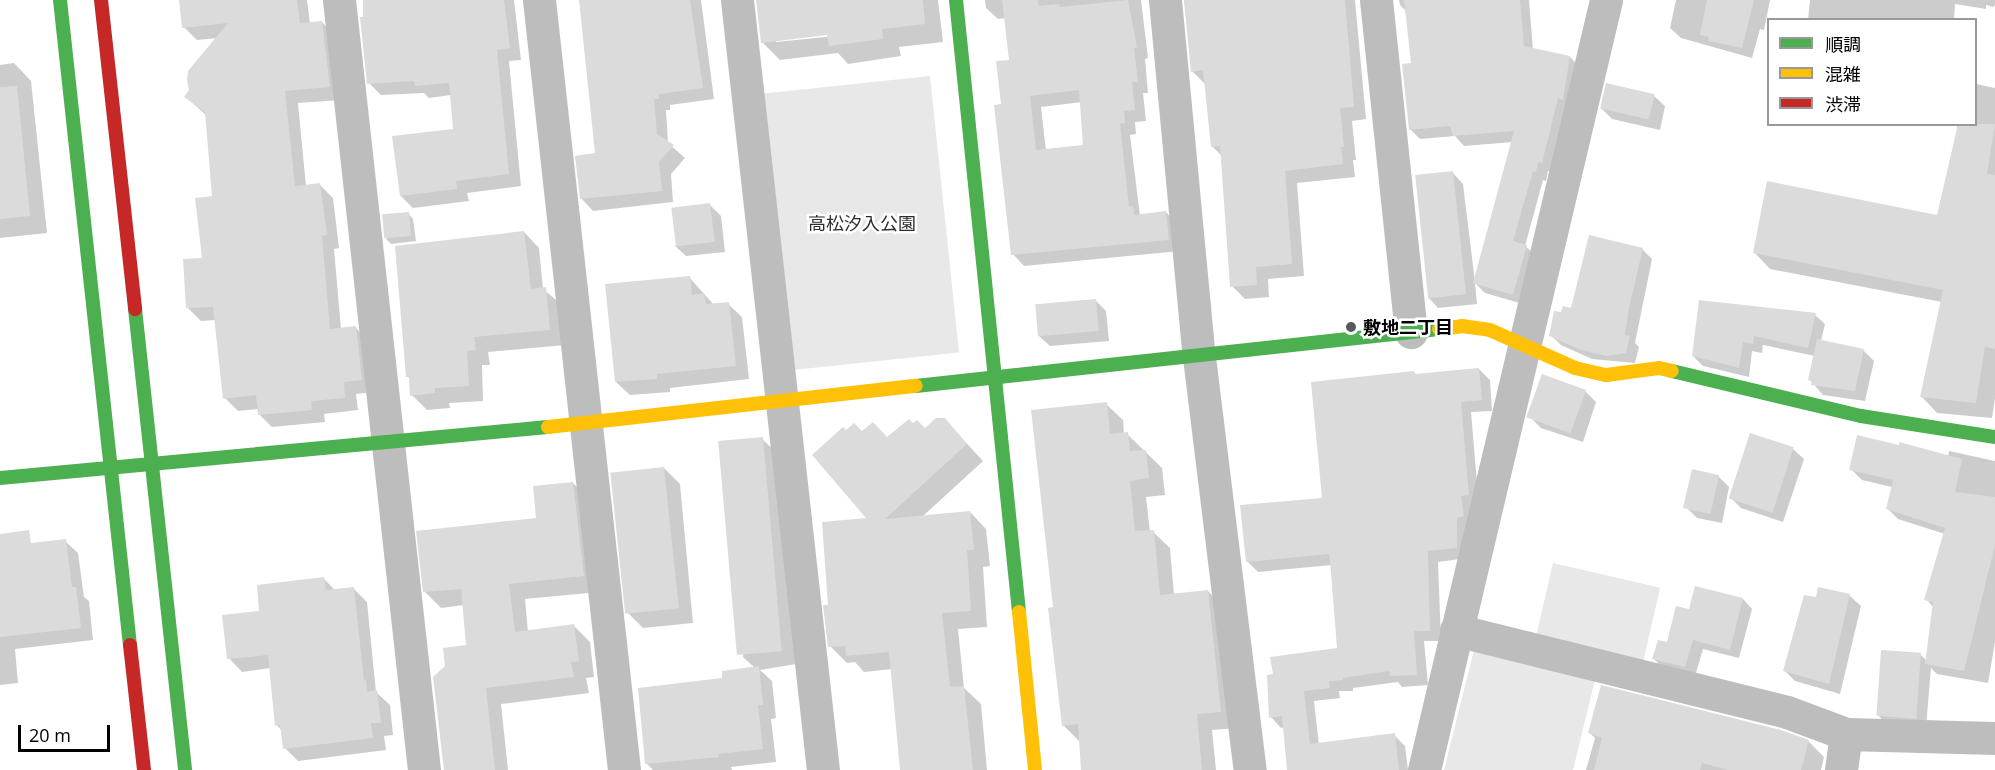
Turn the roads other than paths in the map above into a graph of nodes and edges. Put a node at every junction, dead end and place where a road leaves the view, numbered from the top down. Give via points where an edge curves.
1 (60, 0) edge
2 (101, 0) edge
3 (339, 0) edge
4 (539, 0) edge
5 (737, 0) edge
6 (956, 0) edge
7 (1165, 0) edge
8 (1376, 0) edge
9 (1606, 0) edge
10 (1411, 332) junction
11 (1525, 345) junction
12 (1199, 357) junction
13 (997, 378) junction
14 (784, 401) junction
15 (587, 422) junction
16 (1995, 437) edge
17 (387, 442) junction
18 (150, 464) junction
19 (111, 467) junction
20 (0, 478) edge
21 (1456, 630) junction
22 (1846, 735) junction
23 (1995, 738) edge
24 (144, 770) edge
25 (185, 770) edge
26 (424, 770) edge
27 (624, 770) edge
28 (824, 770) edge
29 (1035, 770) edge
30 (1250, 770) edge
31 (1424, 770) edge
32 (1841, 770) edge

1 - 19 street
2 - 18 street
3 - 17 street
4 - 15 street
5 - 14 street
6 - 13 street
7 - 12 street
8 - 10 street
9 - 11 street
10 - 11 street via 1462,327 1490,330
10 - 12 street
11 - 16 street via 1575,368 1606,375 1659,368 1861,416
11 - 21 street
12 - 13 street
12 - 30 street
13 - 14 street
13 - 29 street
14 - 15 street
14 - 28 street
15 - 17 street
15 - 27 street
17 - 18 street
17 - 26 street
18 - 19 street
18 - 25 street
19 - 20 street
19 - 24 street
21 - 22 street via 1787,712
21 - 31 street
22 - 23 street
22 - 32 street

